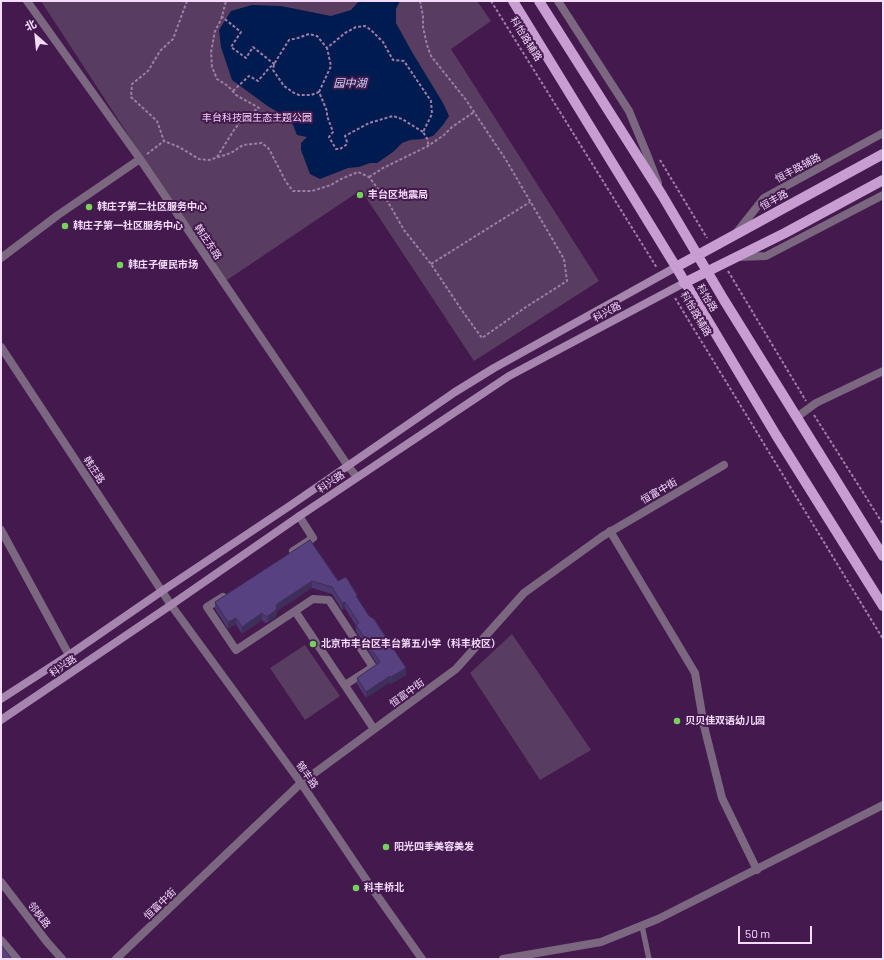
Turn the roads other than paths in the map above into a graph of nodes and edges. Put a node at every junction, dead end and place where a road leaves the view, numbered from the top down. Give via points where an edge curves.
1 (27, 1) edge
2 (513, 1) edge
3 (539, 1) edge
4 (558, 1) edge
5 (883, 133) edge
6 (883, 154) edge
7 (140, 160) junction
8 (883, 180) edge
9 (662, 195) junction
10 (883, 195) edge
11 (736, 234) junction
12 (698, 255) junction
13 (738, 257) junction
14 (1, 258) edge
15 (676, 267) junction
16 (708, 271) junction
17 (684, 283) junction
18 (1, 347) edge
19 (883, 370) edge
20 (797, 417) junction
21 (724, 464) dead end
22 (348, 466) junction
23 (357, 477) junction
24 (299, 516) junction
25 (1, 530) edge
26 (610, 531) junction
27 (286, 555) edge
28 (883, 556) edge
29 (162, 590) junction
30 (227, 594) edge
31 (171, 605) junction
32 (883, 606) edge
33 (295, 611) junction
34 (69, 655) junction
35 (345, 685) junction
36 (1, 699) edge
37 (1, 720) edge
38 (374, 729) junction
39 (301, 783) junction
40 (883, 805) edge
41 (756, 870) junction
42 (2, 885) edge
43 (642, 926) junction
44 (1, 940) edge
45 (17, 959) edge
46 (62, 959) edge
47 (116, 959) edge
48 (422, 959) edge
49 (502, 959) edge
50 (649, 959) edge

1 - 7 street, 韩庄东路
2 - 15 main road, 科怡路
3 - 9 main road, 科怡路
4 - 9 street via 629,111
5 - 11 street, 恒丰路辅路 via 764,198
6 - 11 main road, 恒丰路
7 - 14 street via 58,215
7 - 22 street, 韩庄东路
8 - 13 main road
9 - 12 main road, 科怡路
10 - 13 street via 766,256
11 - 12 main road, 恒丰路
12 - 15 main road, 恒丰路
12 - 16 main road, 科怡路
13 - 16 main road
15 - 17 main road, 科怡路
15 - 22 main road, 科兴路 via 494,368
16 - 17 main road
16 - 20 main road, 科怡路
17 - 23 main road, 科兴路 via 509,376
17 - 32 main road, 科怡路
18 - 29 street, 韩庄路
19 - 20 street via 809,407
20 - 28 main road, 科怡路
21 - 26 street, 恒富中街
22 - 23 street, 韩庄东路
22 - 29 main road, 科兴路
23 - 24 main road, 科兴路
24 - 27 street via 312,538
24 - 31 main road, 科兴路
25 - 34 street
26 - 38 street, 恒富中街 via 524,593 456,669
26 - 41 street via 696,673 704,726 722,798
29 - 31 street, 韩庄路
29 - 34 main road, 科兴路
30 - 33 street via 208,607 236,650
31 - 37 main road, 科兴路
31 - 39 street, 锦丰路
33 - 35 street
33 - 35 street via 313,599 329,600 373,667
34 - 36 main road, 科兴路
35 - 38 street
38 - 39 street, 恒富中街
39 - 47 street, 恒富中街
39 - 48 street, 锦丰路
40 - 41 street
41 - 43 street
42 - 46 street, 邻枫路
43 - 49 street via 601,942
43 - 50 lane
44 - 45 street

